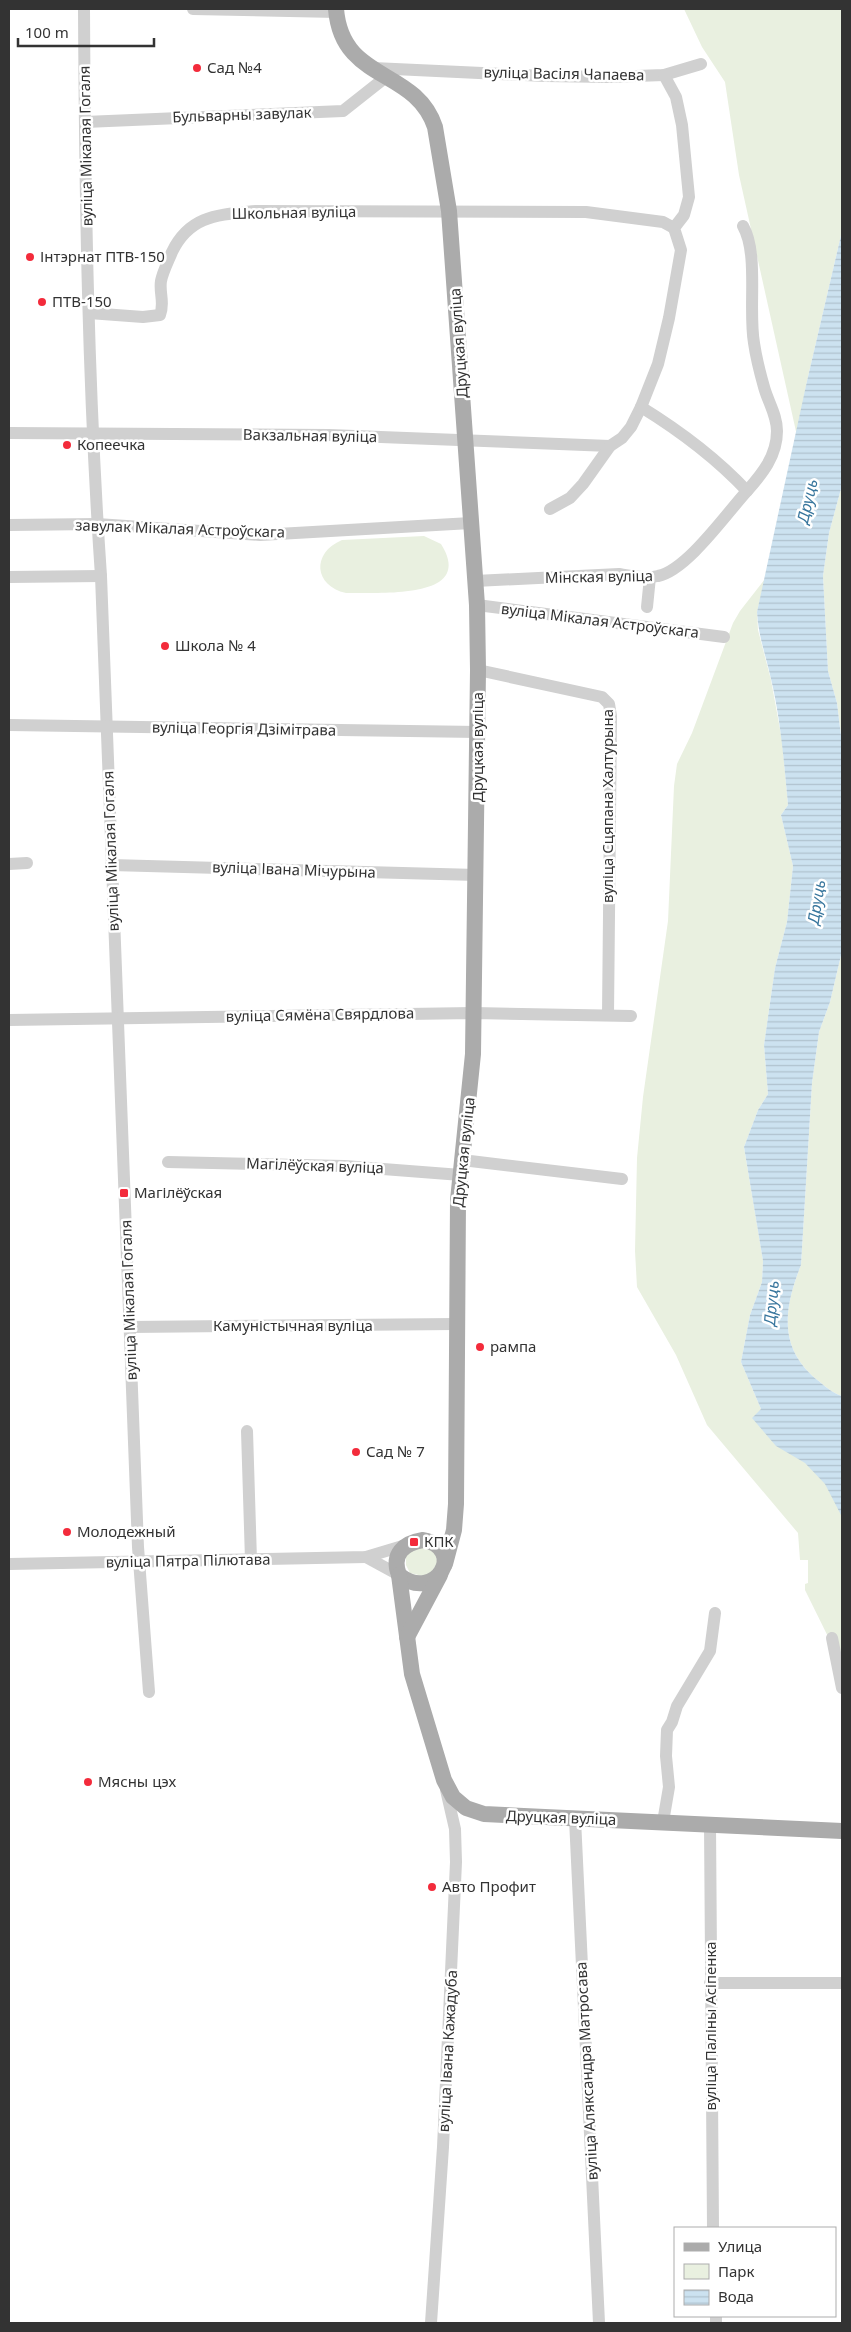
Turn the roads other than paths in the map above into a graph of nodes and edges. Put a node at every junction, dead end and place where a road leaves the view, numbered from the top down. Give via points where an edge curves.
1 (84, 9) edge
2 (193, 9) edge
3 (336, 10) edge
4 (701, 64) dead end
5 (371, 68) junction
6 (425, 70) junction
7 (664, 75) junction
8 (386, 77) junction
9 (404, 88) junction
10 (85, 122) junction
11 (449, 211) junction
12 (743, 226) dead end
13 (674, 228) junction
14 (89, 313) junction
15 (641, 407) junction
16 (9, 432) edge
17 (92, 434) junction
18 (466, 439) junction
19 (610, 446) junction
20 (747, 491) junction
21 (550, 509) dead end
22 (471, 523) junction
23 (97, 524) junction
24 (9, 525) edge
25 (101, 576) junction
26 (9, 577) edge
27 (650, 577) junction
28 (475, 581) junction
29 (477, 605) junction
30 (647, 607) dead end
31 (724, 637) dead end
32 (478, 670) junction
33 (9, 725) edge
34 (107, 727) junction
35 (478, 732) junction
36 (27, 863) dead end
37 (9, 864) edge
38 (111, 865) junction
39 (477, 875) junction
40 (474, 1013) junction
41 (608, 1015) junction
42 (631, 1016) dead end
43 (118, 1018) junction
44 (9, 1020) edge
45 (168, 1162) dead end
46 (461, 1168) junction
47 (622, 1179) dead end
48 (456, 1324) junction
49 (130, 1327) junction
50 (247, 1431) dead end
51 (454, 1530) junction
52 (424, 1540) junction
53 (406, 1545) junction
54 (366, 1557) junction
55 (251, 1560) junction
56 (139, 1562) junction
57 (9, 1564) edge
58 (443, 1568) junction
59 (399, 1575) junction
60 (715, 1613) dead end
61 (407, 1637) junction
62 (832, 1638) dead end
63 (842, 1688) edge
64 (149, 1692) dead end
65 (444, 1780) junction
66 (575, 1818) junction
67 (663, 1822) junction
68 (710, 1824) junction
69 (842, 1831) edge
70 (710, 1983) junction
71 (842, 1983) edge
72 (712, 2227) edge
73 (431, 2323) edge
74 (599, 2323) edge

1 - 10 street, вуліца Мікалая Гогаля
2 - 3 street
3 - 5 main road, Друцкая вуліца via 339,28 350,51
4 - 7 street, вуліца Васіля Чапаева
5 - 6 street, вуліца Васіля Чапаева
5 - 8 main road, Друцкая вуліца
6 - 7 street, вуліца Васіля Чапаева via 545,76
6 - 9 street
7 - 13 street via 676,97 688,174 687,208
8 - 9 main road, Друцкая вуліца
8 - 10 street, Бульварны завулак via 344,111
9 - 11 main road, Друцкая вуліца via 421,101 431,117
10 - 14 street, вуліца Мікалая Гогаля
11 - 13 street via 586,212 663,222
11 - 14 street, Школьная вуліца via 256,211 209,217 192,225 178,240 161,282 163,308 160,315
11 - 18 main road, Друцкая вуліца
12 - 20 street, Мінская вуліца via 751,251 754,343 777,430 767,466
13 - 15 street via 681,250 669,318 658,364
14 - 17 street, вуліца Мікалая Гогаля
15 - 19 street via 631,427
15 - 20 street via 713,457
16 - 17 street, Вакзальная вуліца
17 - 18 street, Вакзальная вуліца
17 - 23 street, вуліца Мікалая Гогаля
18 - 19 street, Вакзальная вуліца
18 - 22 main road, Друцкая вуліца
19 - 21 street via 570,498
20 - 27 street, Мінская вуліца via 682,563 670,571
22 - 23 street, завулак Мікалая Астроўскага via 260,535
22 - 28 main road, Друцкая вуліца
23 - 24 street, завулак Мікалая Астроўскага
23 - 25 street, вуліца Мікалая Гогаля
25 - 26 street
25 - 34 street, вуліца Мікалая Гогаля
27 - 28 street, Мінская вуліца via 619,574
27 - 30 street
28 - 29 main road, Друцкая вуліца
29 - 31 street, вуліца Мікалая Астроўскага
29 - 32 main road, Друцкая вуліца
32 - 35 main road, Друцкая вуліца
32 - 41 street, вуліца Сцяпана Халтурына via 602,697 611,708
33 - 34 street, вуліца Георгія Дзімітрава
34 - 35 street, вуліца Георгія Дзімітрава
34 - 38 street, вуліца Мікалая Гогаля
35 - 39 main road, Друцкая вуліца
36 - 37 street
38 - 39 street, вуліца Івана Мічурына
38 - 43 street, вуліца Мікалая Гогаля
39 - 40 main road, Друцкая вуліца
40 - 41 street, вуліца Сямёна Свярдлова
40 - 43 street, вуліца Сямёна Свярдлова
40 - 46 main road, Друцкая вуліца via 471,1081
41 - 42 street, вуліца Сямёна Свярдлова
43 - 44 street, вуліца Сямёна Свярдлова
43 - 49 street, вуліца Мікалая Гогаля
45 - 46 street, Магілёўская вуліца
46 - 47 street, Магілёўская вуліца
46 - 48 main road, Друцкая вуліца
48 - 49 street, Камуністычная вуліца
48 - 51 main road, Друцкая вуліца
49 - 56 street, вуліца Мікалая Гогаля
50 - 55 street
51 - 52 main road
51 - 58 main road, Друцкая вуліца
52 - 53 main road
52 - 58 main road via 438,1545 442,1551
53 - 54 street, вуліца Пятра Пілютава
53 - 59 main road, Друцкая вуліца via 396,1560
54 - 55 street, вуліца Пятра Пілютава
54 - 59 street
55 - 56 street, вуліца Пятра Пілютава
56 - 57 street, вуліца Пятра Пілютава
56 - 64 street, вуліца Мікалая Гогаля
58 - 59 main road via 430,1582 422,1584
58 - 61 main road, Друцкая вуліца
59 - 61 main road, Друцкая вуліца
60 - 67 street via 710,1651 677,1706 667,1730 669,1787
61 - 65 main road, Друцкая вуліца via 412,1674
62 - 63 street
65 - 66 main road, Друцкая вуліца via 448,1792 458,1802 484,1814
65 - 73 street, вуліца Івана Кажадуба via 455,1830 456,1862 444,2140
66 - 67 main road, Друцкая вуліца
66 - 74 street, вуліца Аляксандра Матросава
67 - 68 main road, Друцкая вуліца
68 - 69 main road, Друцкая вуліца
68 - 70 street, вуліца Паліны Асіпенка
70 - 71 street
70 - 72 street, вуліца Паліны Асіпенка

